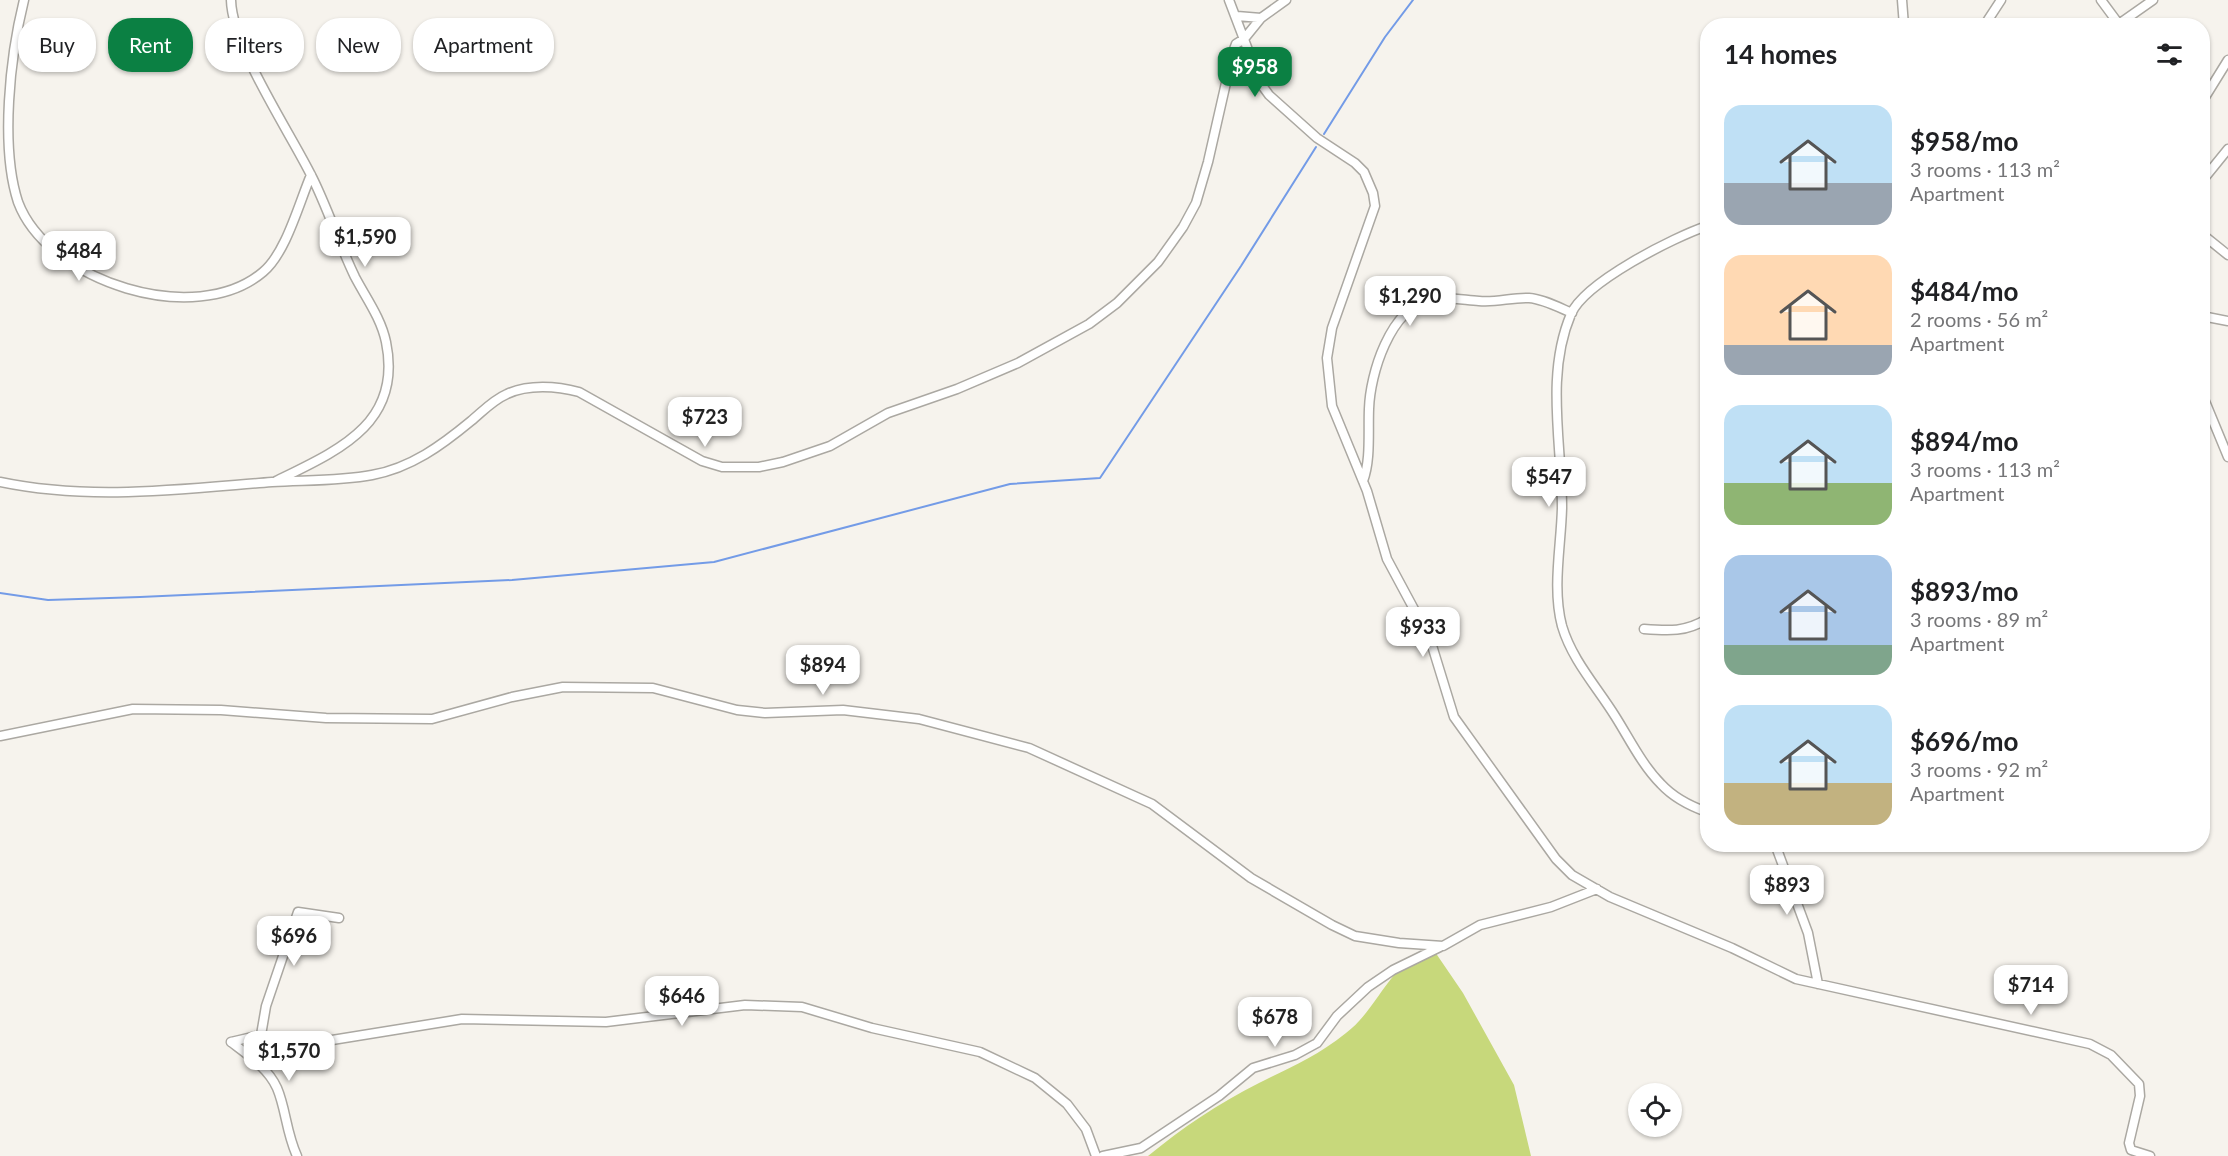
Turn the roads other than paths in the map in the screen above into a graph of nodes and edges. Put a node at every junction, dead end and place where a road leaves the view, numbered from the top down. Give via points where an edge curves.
1 (24, 0) edge
2 (231, 0) edge
3 (1229, 0) edge
4 (1286, 0) edge
5 (1902, 0) edge
6 (2001, 0) edge
7 (2102, 0) edge
8 (2152, 0) edge
9 (1238, 16) junction
10 (1261, 18) junction
11 (1903, 18) edge
12 (1989, 18) edge
13 (2113, 18) edge
14 (2126, 18) edge
15 (1244, 39) junction
16 (2228, 60) edge
17 (2210, 89) edge
18 (2228, 150) edge
19 (2210, 171) edge
20 (311, 175) junction
21 (1700, 229) edge
22 (2210, 240) edge
23 (2228, 255) edge
24 (1572, 313) junction
25 (2210, 318) edge
26 (2228, 321) edge
27 (2210, 413) edge
28 (2228, 457) edge
29 (1364, 481) junction
30 (0, 482) edge
31 (273, 482) junction
32 (1700, 623) edge
33 (1644, 629) dead end
34 (0, 736) edge
35 (1700, 809) edge
36 (1778, 852) edge
37 (1597, 889) junction
38 (339, 918) dead end
39 (1443, 946) junction
40 (1818, 984) junction
41 (261, 1035) junction
42 (297, 1156) edge
43 (1096, 1156) edge
44 (1103, 1156) edge
45 (2150, 1156) edge

1 - 20 street via 14,49 9,169 27,219 55,251 72,263 129,288 173,298 200,298 245,283 274,261
2 - 20 street via 241,40
3 - 9 street
4 - 10 street
5 - 11 street
6 - 12 street
7 - 13 street
8 - 14 street
9 - 10 street
9 - 15 street
10 - 15 street
15 - 29 street via 1255,71 1269,95 1317,138 1365,172 1373,193 1375,206 1336,313 1327,358 1332,406
15 - 31 street via 1233,52 1196,203 1169,248 1105,312 1018,363 888,413 805,456 759,467 722,467 702,461 579,392 547,387 509,393 442,444 387,471
16 - 17 street
18 - 19 street
20 - 31 street via 386,341 387,385 374,413 348,443
21 - 24 street via 1608,278
22 - 23 street
24 - 29 street via 1530,298 1487,302 1436,298 1407,311 1378,362 1369,405
24 - 35 street via 1557,376 1562,470 1557,590 1562,624 1574,655 1657,779 1678,798
25 - 26 street
27 - 28 street
29 - 37 street via 1382,546 1428,633 1457,721 1556,859 1572,875
30 - 31 street via 145,492
32 - 33 street via 1674,632
34 - 39 street via 133,709 221,710 326,718 432,718 563,687 653,688 737,710 765,713 843,710 910,717 1029,748 1137,796 1251,878 1355,936
36 - 40 street via 1808,933
37 - 39 street via 1551,907 1480,925
37 - 40 street via 1796,979
38 - 41 street via 298,912 266,1006
39 - 44 street via 1368,987 1317,1043 1295,1055 1253,1068 1150,1144
40 - 45 street via 2101,1048 2139,1084 2129,1143 2131,1150
41 - 42 street via 231,1041 273,1081
41 - 43 street via 317,1042 462,1019 606,1022 745,1005 802,1007 872,1028 980,1052 1035,1078 1068,1104 1086,1129

